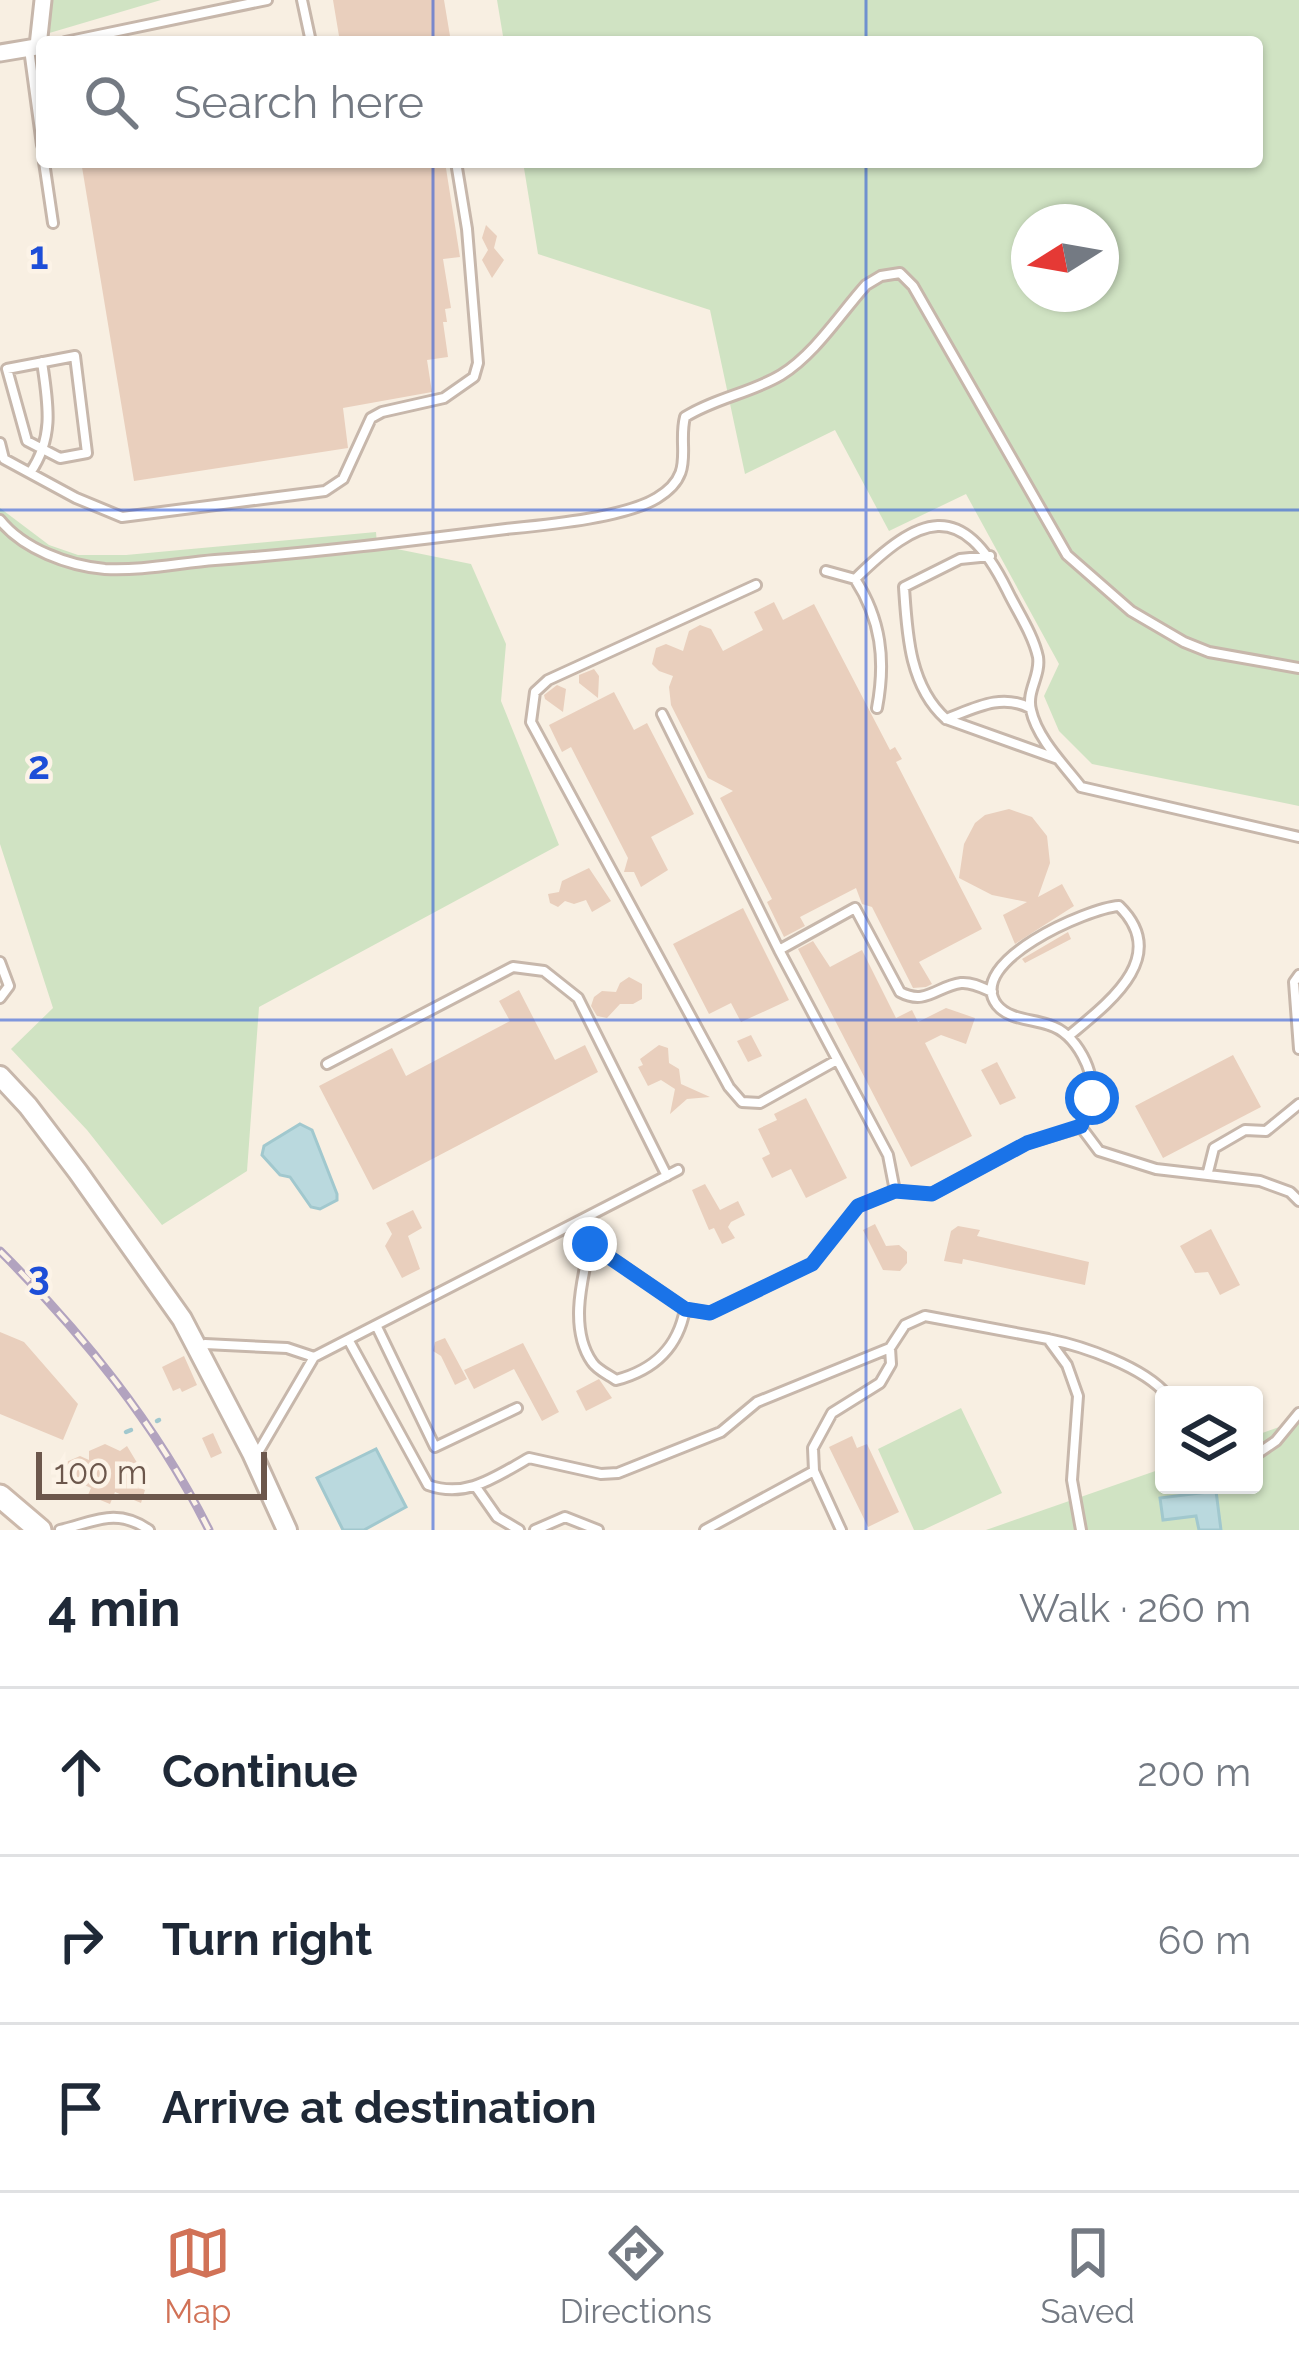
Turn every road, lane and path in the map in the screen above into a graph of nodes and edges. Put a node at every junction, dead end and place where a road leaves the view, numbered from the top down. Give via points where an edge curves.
1 (43, 0) edge
2 (267, 0) edge
3 (302, 0) edge
4 (38, 36) edge
5 (94, 36) edge
6 (309, 36) edge
7 (36, 47) edge
8 (0, 53) edge
9 (45, 168) edge
10 (457, 168) edge
11 (53, 223) dead end
12 (41, 362) junction
13 (0, 443) edge
14 (44, 453) junction
15 (30, 473) junction
16 (0, 520) edge
17 (990, 556) junction
18 (826, 571) dead end
19 (855, 579) junction
20 (756, 585) dead end
21 (1299, 668) edge
22 (877, 708) dead end
23 (1030, 708) junction
24 (662, 714) dead end
25 (946, 719) junction
26 (1059, 759) junction
27 (1299, 837) edge
28 (778, 950) junction
29 (0, 962) edge
30 (1299, 975) edge
31 (992, 992) junction
32 (0, 998) edge
33 (1070, 1035) junction
34 (1299, 1049) edge
35 (837, 1060) junction
36 (327, 1064) dead end
37 (0, 1076) edge
38 (1299, 1104) edge
39 (1081, 1126) junction
40 (678, 1170) dead end
41 (1208, 1172) junction
42 (667, 1176) junction
43 (895, 1191) junction
44 (1299, 1201) edge
45 (568, 1228) junction
46 (590, 1244) junction
47 (685, 1309) junction
48 (377, 1327) junction
49 (1048, 1339) junction
50 (350, 1341) junction
51 (199, 1348) junction
52 (890, 1348) junction
53 (314, 1358) junction
54 (1159, 1386) edge
55 (517, 1408) dead end
56 (1299, 1413) edge
57 (1263, 1450) edge
58 (252, 1454) junction
59 (814, 1471) junction
60 (476, 1487) junction
61 (0, 1496) edge
62 (80, 1525) junction
63 (40, 1530) edge
64 (60, 1530) edge
65 (92, 1530) edge
66 (149, 1530) edge
67 (287, 1530) edge
68 (519, 1530) edge
69 (536, 1530) edge
70 (598, 1530) edge
71 (705, 1530) edge
72 (841, 1530) edge
73 (1081, 1530) edge

1 - 4 street
2 - 5 lane
3 - 6 lane
7 - 8 street
9 - 11 lane
10 - 15 lane via 474,377 444,398 371,418 343,478 325,491 122,517
12 - 14 lane via 50,414
12 - 14 lane via 7,369 21,429
12 - 14 lane via 76,356 87,453
13 - 15 lane via 4,459
14 - 15 lane
16 - 21 lane via 43,552 108,569 584,520 657,499 676,481 686,454 686,417 778,377 866,285 900,273 1067,555 1131,611 1184,642
17 - 19 lane via 952,528 926,526 890,544
17 - 23 lane via 1036,650 1040,670
17 - 25 lane via 960,559 904,586 915,671
18 - 19 lane
19 - 22 lane via 873,607 882,653
20 - 35 lane via 548,680 535,692 531,722 742,1102 760,1103
23 - 25 lane via 992,701
23 - 26 lane
24 - 28 lane
25 - 26 lane
26 - 27 lane via 1081,787
28 - 31 lane via 855,908 900,992 913,999 960,983
28 - 35 lane
29 - 32 lane via 9,986
30 - 34 lane
31 - 33 lane via 1012,1016
31 - 33 lane via 1006,958 1096,907 1119,906 1141,939 1138,960
33 - 39 lane via 1092,1078
35 - 43 lane via 888,1155
36 - 42 lane via 512,967 544,971 578,998
37 - 51 street via 78,1172
38 - 41 lane via 1266,1131 1245,1130 1214,1148
39 - 41 lane via 1099,1151 1156,1169
39 - 43 lane via 1027,1143 932,1194
40 - 42 lane
41 - 44 lane via 1260,1181
42 - 45 lane
43 - 47 lane via 858,1206 812,1264 710,1313
45 - 46 lane
45 - 48 lane
46 - 47 lane
46 - 47 lane via 579,1297 592,1364 616,1380 638,1374 664,1357
48 - 50 lane
48 - 55 lane via 435,1447
49 - 52 lane via 925,1316 905,1325
49 - 54 lane via 1079,1345
49 - 73 lane via 1078,1396 1072,1480
50 - 53 lane
50 - 60 lane via 428,1485
51 - 53 lane via 287,1348
51 - 58 street
52 - 59 lane via 880,1383 832,1413 813,1448
52 - 60 lane via 757,1402 721,1432 618,1473 529,1458
53 - 58 lane
56 - 57 lane
58 - 67 street
59 - 71 lane
59 - 72 lane
60 - 68 lane via 497,1517
61 - 63 main road
62 - 64 lane
62 - 65 lane
62 - 66 lane via 101,1516
69 - 70 lane via 565,1517

